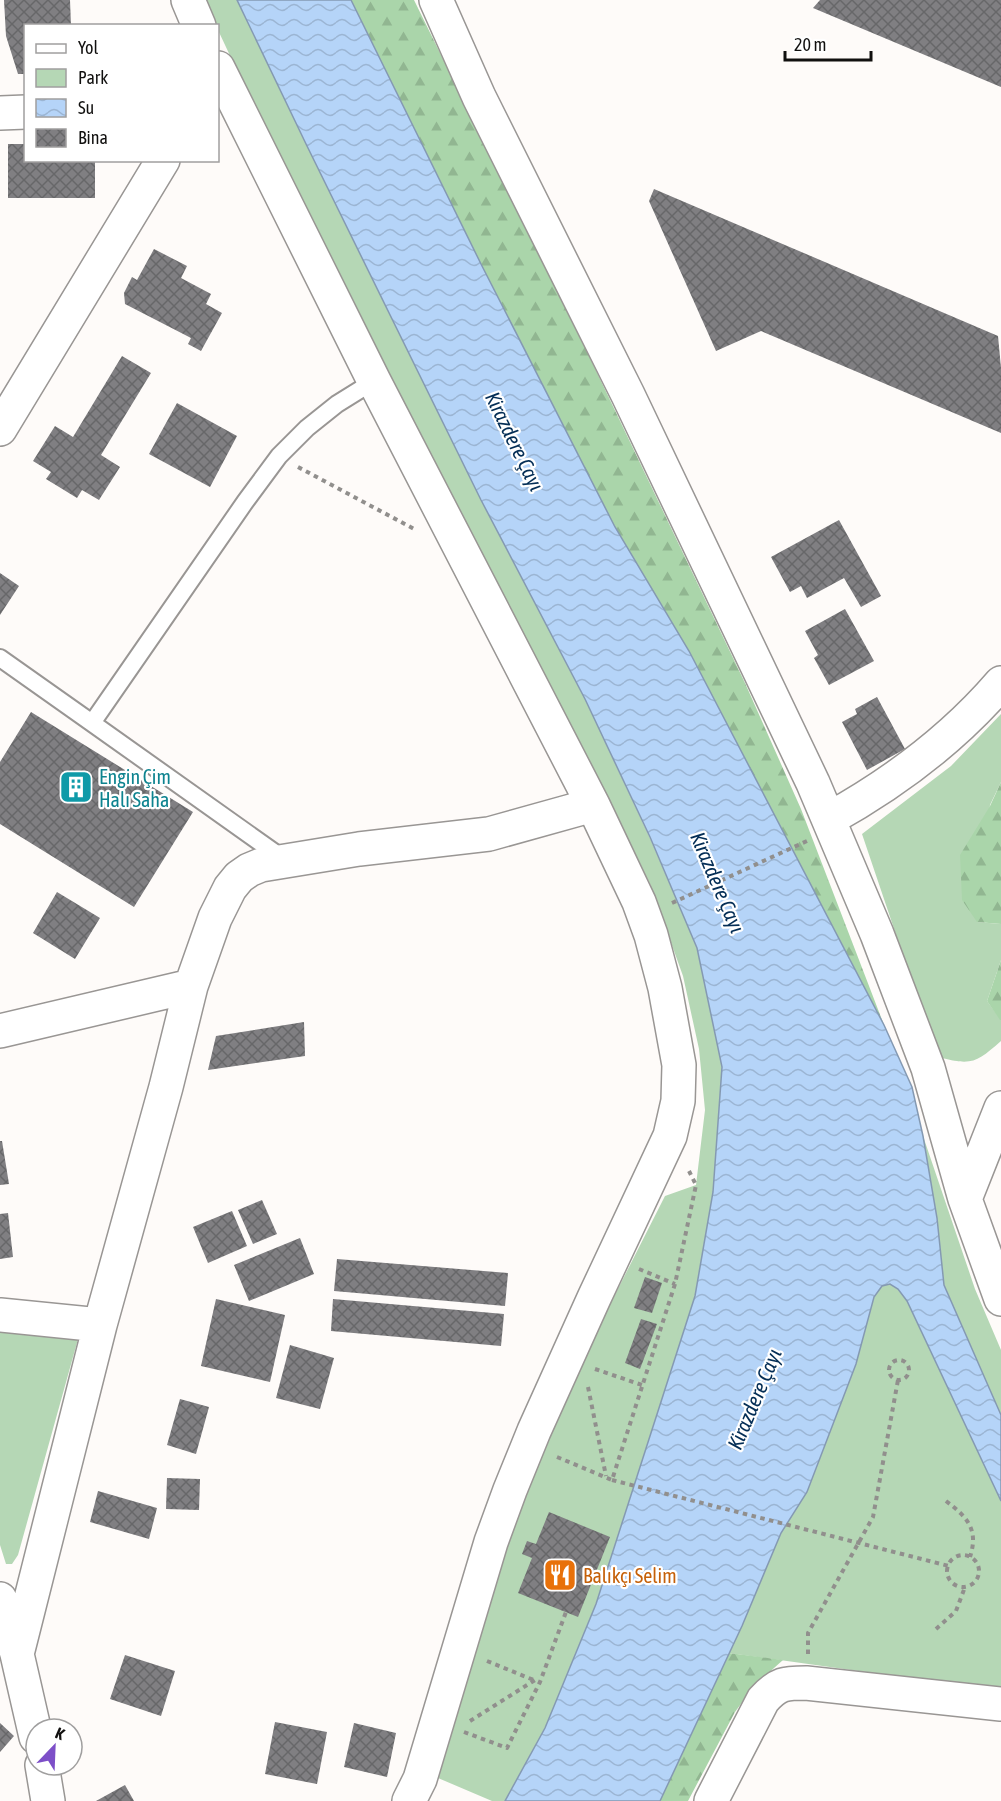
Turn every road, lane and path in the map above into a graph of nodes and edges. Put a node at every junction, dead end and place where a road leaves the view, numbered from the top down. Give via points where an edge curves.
1 (188, 0) edge
2 (436, 0) edge
3 (198, 24) edge
4 (219, 71) edge
5 (24, 112) edge
6 (0, 113) edge
7 (162, 162) edge
8 (374, 381) junction
9 (4, 416) edge
10 (279, 456) junction
11 (425, 535) dead end
12 (0, 658) edge
13 (1001, 683) edge
14 (92, 723) junction
15 (593, 805) junction
16 (831, 824) junction
17 (285, 860) junction
18 (644, 916) junction
19 (191, 987) junction
20 (0, 1031) edge
21 (1001, 1108) edge
22 (670, 1136) junction
23 (965, 1199) junction
24 (630, 1265) dead end
25 (675, 1284) junction
26 (1001, 1299) edge
27 (0, 1315) edge
28 (100, 1325) junction
29 (575, 1363) junction
30 (897, 1380) junction
31 (642, 1385) junction
32 (529, 1445) junction
33 (606, 1477) junction
34 (612, 1480) junction
35 (946, 1502) dead end
36 (857, 1544) junction
37 (970, 1557) junction
38 (949, 1566) junction
39 (965, 1587) junction
40 (0, 1599) edge
41 (566, 1612) dead end
42 (936, 1629) dead end
43 (459, 1649) junction
44 (17, 1654) junction
45 (538, 1681) junction
46 (806, 1683) junction
47 (1001, 1704) edge
48 (31, 1717) edge
49 (447, 1726) junction
50 (44, 1777) edge
51 (48, 1801) edge
52 (409, 1801) edge
53 (711, 1801) edge

1 - 3 street
2 - 16 street via 479,97 628,395
4 - 8 street
5 - 6 street
7 - 9 street
8 - 10 lane via 307,428
8 - 15 street
10 - 11 path
10 - 14 lane
12 - 14 lane
13 - 16 street via 948,738
14 - 17 lane
15 - 17 street via 489,834
15 - 18 street
16 - 18 path
16 - 23 street via 928,1068
17 - 19 street via 261,865 238,877 215,918
18 - 22 street via 665,988 679,1065 678,1101
19 - 20 street
19 - 28 street
21 - 23 street
22 - 25 path via 696,1185
22 - 29 street
23 - 26 street
24 - 25 path
25 - 31 path
27 - 28 street
28 - 44 street
29 - 31 path
29 - 32 street
29 - 33 path
30 - 30 path via 904,1379 909,1371 903,1360 889,1367 891,1377
30 - 36 path via 877,1503
31 - 34 path
32 - 33 path
32 - 43 street via 491,1542
33 - 34 path
34 - 36 path
35 - 37 path via 970,1523 974,1546
36 - 38 path
36 - 46 path via 808,1633
37 - 38 path via 960,1556
37 - 39 path via 978,1564 979,1574 974,1583
38 - 39 path via 950,1581
39 - 42 path via 956,1611
40 - 44 street
41 - 45 path
43 - 45 path
43 - 49 street
44 - 48 street
45 - 49 path
45 - 49 path via 507,1749
46 - 47 street
46 - 53 street via 774,1688 763,1700
49 - 52 street
50 - 51 street

